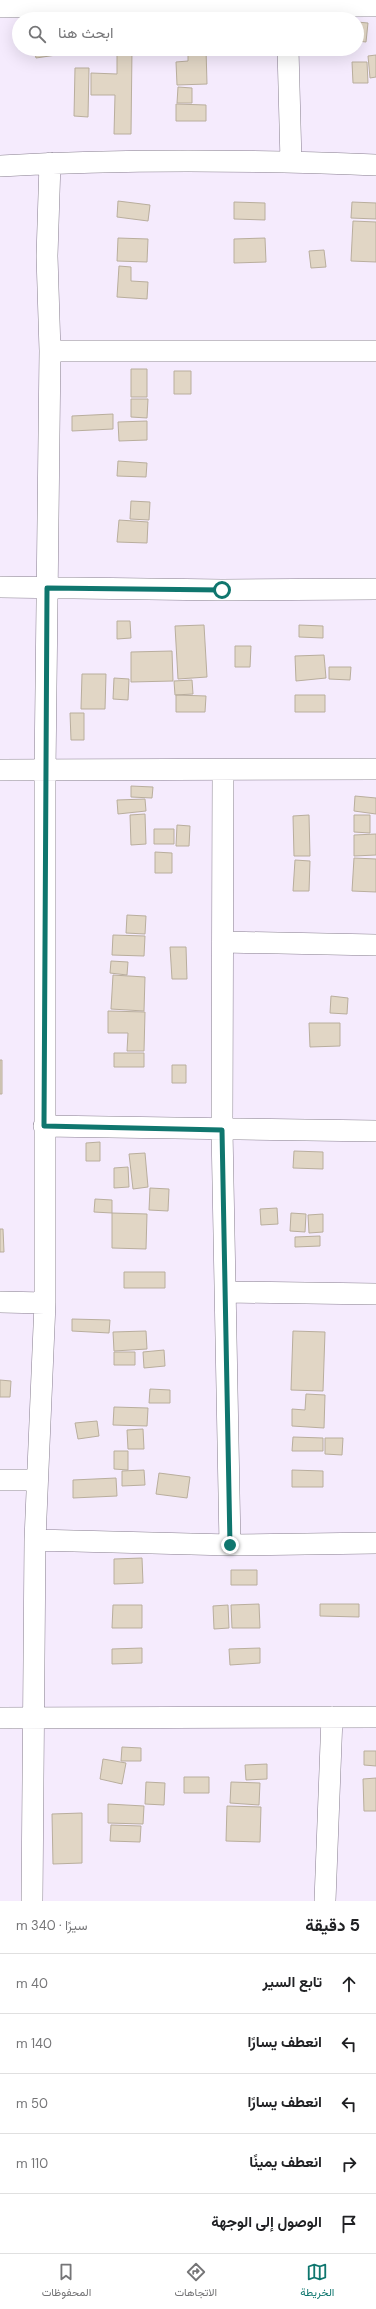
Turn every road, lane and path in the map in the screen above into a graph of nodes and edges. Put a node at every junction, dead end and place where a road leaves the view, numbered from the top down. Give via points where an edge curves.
1 (0, 6) edge
2 (376, 6) edge
3 (287, 12) edge
4 (288, 56) edge
5 (291, 162) junction
6 (50, 163) junction
7 (376, 165) edge
8 (0, 166) edge
9 (50, 351) junction
10 (376, 351) edge
11 (0, 587) edge
12 (47, 588) junction
13 (376, 589) edge
14 (376, 769) edge
15 (0, 770) edge
16 (45, 771) junction
17 (222, 771) junction
18 (223, 942) junction
19 (376, 945) edge
20 (44, 1126) junction
21 (222, 1130) junction
22 (376, 1132) edge
23 (226, 1292) junction
24 (376, 1294) edge
25 (0, 1302) edge
26 (45, 1303) junction
27 (0, 1480) edge
28 (37, 1480) junction
29 (35, 1540) junction
30 (376, 1543) edge
31 (230, 1545) junction
32 (332, 1717) junction
33 (376, 1717) edge
34 (0, 1718) edge
35 (34, 1718) junction
36 (32, 1901) edge
37 (325, 1901) edge

1 - 3 street
2 - 3 street
4 - 5 street
5 - 6 street
5 - 7 street
6 - 8 street
6 - 9 street via 47,256
9 - 10 street
9 - 12 street
11 - 12 street
12 - 13 street
12 - 16 street
14 - 17 street
15 - 16 street
16 - 17 street
16 - 20 street
17 - 18 street
18 - 19 street
18 - 21 street
20 - 21 street
20 - 26 street
21 - 22 street
21 - 23 street
23 - 24 street
23 - 31 street
25 - 26 street
26 - 28 street
27 - 28 street
28 - 29 street
29 - 31 street
29 - 35 street
30 - 31 street
32 - 33 street
32 - 35 street
32 - 37 street
34 - 35 street
35 - 36 street

